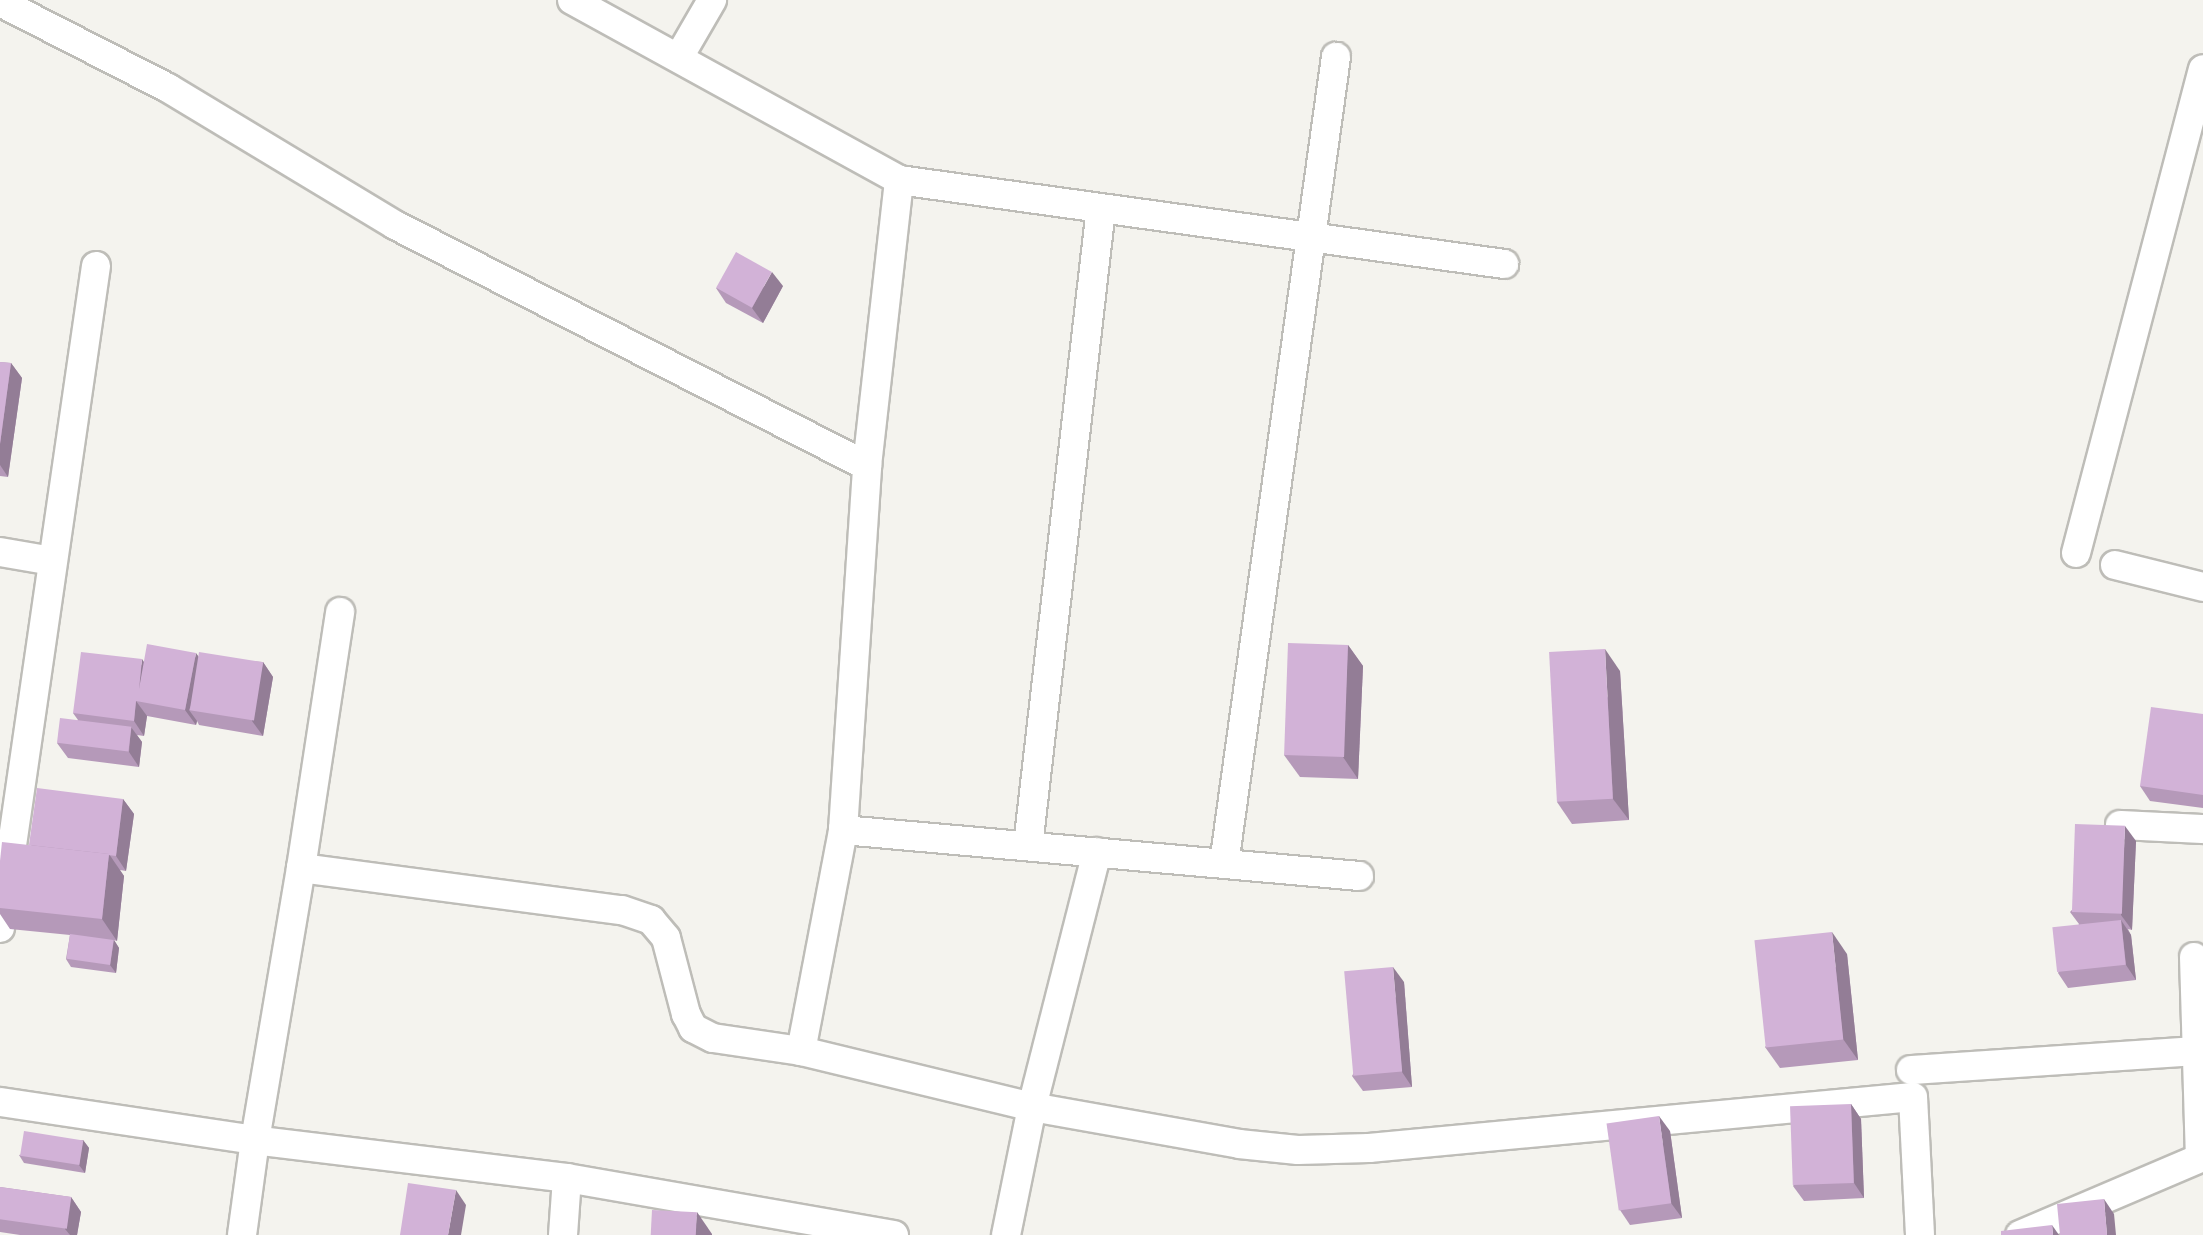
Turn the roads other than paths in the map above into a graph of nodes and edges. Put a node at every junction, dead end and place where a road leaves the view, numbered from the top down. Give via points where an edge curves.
1 (572, 0) edge
2 (712, 0) edge
3 (0, 2) edge
4 (679, 57) junction
5 (1336, 57) dead end
6 (2203, 69) edge
7 (899, 180) junction
8 (1101, 208) junction
9 (1311, 237) junction
10 (1504, 264) dead end
11 (96, 266) dead end
12 (867, 466) junction
13 (0, 552) edge
14 (2076, 553) dead end
15 (52, 561) junction
16 (2115, 565) dead end
17 (2203, 587) edge
18 (340, 612) dead end
19 (2120, 825) edge
20 (2203, 829) edge
21 (843, 830) junction
22 (1028, 846) junction
23 (1097, 852) junction
24 (1224, 864) junction
25 (301, 868) junction
26 (1359, 876) dead end
27 (0, 928) edge
28 (2194, 957) dead end
29 (801, 1051) junction
30 (2196, 1051) junction
31 (1911, 1070) dead end
32 (0, 1102) edge
33 (1032, 1107) junction
34 (255, 1140) junction
35 (2201, 1158) edge
36 (567, 1178) junction
37 (242, 1235) edge
38 (563, 1235) edge
39 (894, 1235) edge
40 (1006, 1235) edge
41 (1920, 1235) edge
42 (2020, 1235) edge

1 - 4 street
2 - 4 street
3 - 12 street via 168,88 395,225
4 - 7 street
5 - 9 street
6 - 14 street
7 - 8 street
7 - 12 street
8 - 9 street
8 - 22 street
9 - 10 street
9 - 24 street
11 - 15 street
12 - 21 street
13 - 15 street
15 - 27 street
16 - 17 street
18 - 25 street
19 - 20 street
21 - 22 street
21 - 29 street
22 - 23 street
23 - 24 street
23 - 33 street
24 - 26 street
25 - 29 street via 622,910 651,920 666,938 693,1028 713,1038
25 - 34 street
28 - 30 street
29 - 33 street
30 - 31 street
30 - 35 street
32 - 34 street
33 - 40 street
33 - 41 street via 1239,1144 1298,1150 1369,1149 1913,1097
34 - 36 street
34 - 37 street
35 - 42 street
36 - 38 street
36 - 39 street

